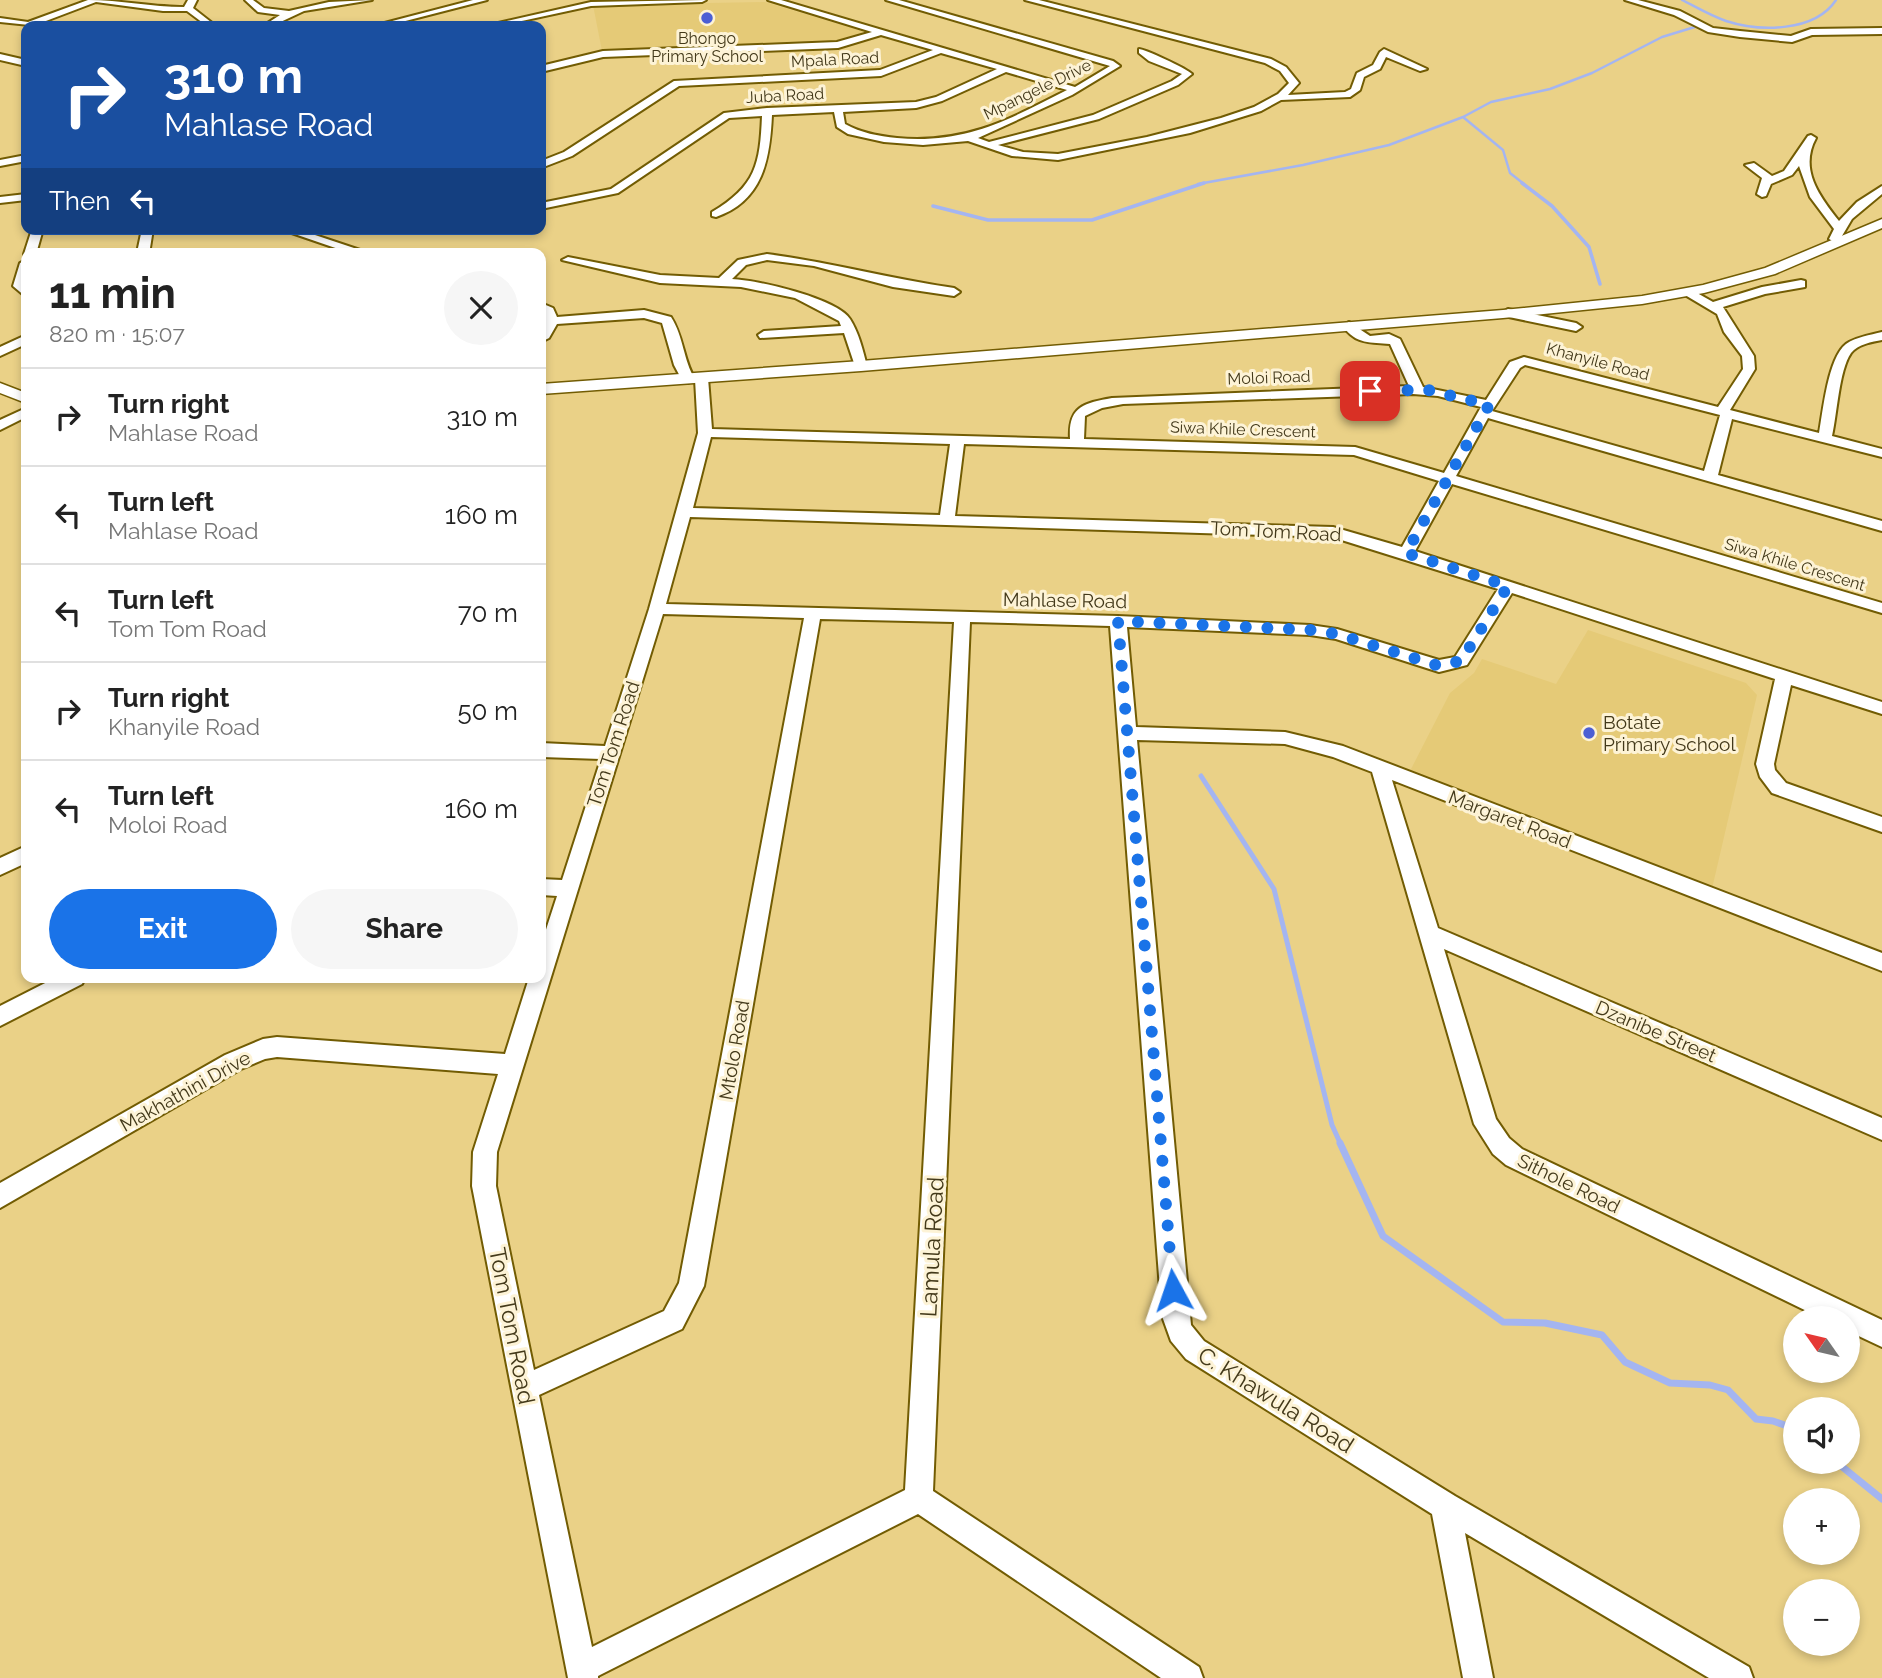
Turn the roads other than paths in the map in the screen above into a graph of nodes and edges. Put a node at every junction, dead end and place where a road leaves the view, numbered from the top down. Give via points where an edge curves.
1 (95, 0) edge
2 (249, 0) edge
3 (368, 0) edge
4 (483, 0) edge
5 (702, 0) edge
6 (772, 0) edge
7 (890, 0) edge
8 (1029, 0) edge
9 (1629, 0) edge
10 (191, 4) edge
11 (290, 13) junction
12 (1, 21) edge
13 (44, 21) edge
14 (207, 21) edge
15 (276, 21) edge
16 (397, 21) edge
17 (512, 21) edge
18 (21, 24) edge
19 (1882, 31) edge
20 (882, 32) junction
21 (941, 50) junction
22 (1142, 51) dead end
23 (0, 57) edge
24 (21, 62) edge
25 (546, 68) edge
26 (1006, 69) junction
27 (1423, 69) dead end
28 (1073, 89) junction
29 (1282, 98) junction
30 (838, 108) junction
31 (767, 111) junction
32 (970, 138) junction
33 (1811, 138) dead end
34 (988, 145) junction
35 (1802, 154) junction
36 (21, 159) edge
37 (0, 163) edge
38 (546, 163) edge
39 (1750, 165) dead end
40 (1769, 181) junction
41 (1882, 189) edge
42 (1762, 194) dead end
43 (21, 198) edge
44 (0, 200) edge
45 (546, 205) edge
46 (716, 214) dead end
47 (1882, 223) edge
48 (1838, 227) junction
49 (304, 235) edge
50 (1832, 246) junction
51 (347, 248) edge
52 (568, 260) dead end
53 (722, 282) junction
54 (1801, 284) dead end
55 (954, 292) dead end
56 (1686, 292) junction
57 (1712, 306) junction
58 (546, 310) edge
59 (1508, 313) junction
60 (551, 321) junction
61 (1349, 326) junction
62 (1576, 327) dead end
63 (848, 329) junction
64 (546, 333) edge
65 (764, 335) dead end
66 (1882, 336) edge
67 (21, 342) edge
68 (0, 352) edge
69 (861, 366) junction
70 (694, 378) junction
71 (0, 388) edge
72 (546, 389) edge
73 (1417, 390) junction
74 (21, 396) edge
75 (1487, 409) junction
76 (1725, 412) junction
77 (21, 415) edge
78 (0, 426) edge
79 (705, 433) junction
80 (1825, 438) junction
81 (958, 439) junction
82 (1077, 441) junction
83 (1882, 453) edge
84 (1449, 477) junction
85 (1710, 477) junction
86 (684, 512) junction
87 (947, 520) junction
88 (1882, 526) edge
89 (1406, 553) junction
90 (1508, 586) junction
91 (1882, 608) edge
92 (657, 609) junction
93 (813, 613) junction
94 (962, 619) junction
95 (1118, 621) junction
96 (1784, 677) junction
97 (1882, 708) edge
98 (1126, 733) junction
99 (546, 750) edge
100 (610, 752) junction
101 (1380, 769) junction
102 (1882, 825) edge
103 (21, 856) edge
104 (0, 867) edge
105 (546, 887) edge
106 (568, 888) junction
107 (1430, 933) junction
108 (546, 958) edge
109 (1882, 962) edge
110 (65, 983) edge
111 (538, 983) edge
112 (0, 1017) edge
113 (513, 1065) junction
114 (1882, 1129) edge
115 (0, 1196) edge
116 (1882, 1334) edge
117 (524, 1388) junction
118 (919, 1498) junction
119 (1445, 1506) junction
120 (582, 1673) edge
121 (1188, 1678) edge
122 (1478, 1678) edge
123 (1738, 1678) edge

1 - 10 street via 163,9
1 - 13 street
2 - 11 street via 260,12
3 - 11 street
4 - 16 street
5 - 17 street via 591,4
6 - 20 street
7 - 28 street, Mpangele Drive via 1115,66
8 - 29 street via 1268,61 1283,69 1294,83
9 - 19 street via 1677,13 1712,30 1740,34 1792,39 1808,33
10 - 14 street
11 - 15 street
12 - 18 street
20 - 21 street
20 - 25 street via 838,45 603,54
21 - 26 street
21 - 38 street, Mpala Road via 881,73 677,83 568,154
22 - 34 street via 1187,74 1096,117
23 - 24 street
26 - 28 street
26 - 30 street, Juba Road via 929,103
27 - 29 street via 1384,52 1377,68 1360,75 1355,90 1347,95
28 - 32 street, Mpangele Drive
29 - 34 street via 1178,134 1058,157 1027,156
30 - 31 street, Juba Road
30 - 32 street, Mpangele Drive via 840,125 862,135 891,141
31 - 45 street, Juba Road via 720,118 614,191
31 - 46 street via 766,146 753,186 743,200
32 - 34 street
33 - 35 street
35 - 40 street via 1788,173
35 - 48 street via 1815,199
36 - 37 street
39 - 40 street
40 - 42 street
41 - 48 street
43 - 44 street
47 - 50 street
48 - 50 street
49 - 51 street
50 - 56 street via 1770,271
52 - 53 street via 660,279
53 - 55 street via 742,262 767,257
53 - 63 street via 799,295 835,312
54 - 57 street
56 - 57 street
56 - 59 street
57 - 76 street via 1722,312 1750,363
58 - 60 street
59 - 61 street
59 - 62 street
60 - 64 street
60 - 70 street, Tom Tom Road via 644,314 667,320 681,369
61 - 69 street
61 - 73 street via 1368,340 1396,341
63 - 65 street
63 - 69 street
66 - 80 street via 1859,342 1847,351
67 - 68 street
69 - 70 street
70 - 72 street
70 - 79 street, Tom Tom Road
71 - 74 street
73 - 75 street, Moloi Road via 1451,394
73 - 82 street, Moloi Road via 1123,400 1081,414
75 - 76 street, Khanyile Road via 1515,365 1524,361
75 - 84 street, Khanyile Road
75 - 85 street, Moloi Road
76 - 80 street, Khanyile Road
76 - 85 street
77 - 78 street
79 - 81 street, Siwa Khile Crescent
79 - 86 street, Tom Tom Road
80 - 83 street, Khanyile Road
81 - 82 street, Siwa Khile Crescent
81 - 87 street
82 - 84 street, Siwa Khile Crescent via 1344,449
84 - 89 street, Khanyile Road
84 - 91 street, Siwa Khile Crescent
85 - 88 street, Moloi Road
86 - 87 street, Tom Tom Road
86 - 92 street, Tom Tom Road
87 - 89 street, Tom Tom Road via 1315,530
89 - 90 street, Tom Tom Road
90 - 95 street, Mahlase Road via 1468,653 1452,665 1439,666 1325,632
90 - 96 street, Tom Tom Road
92 - 93 street, Mahlase Road
92 - 100 street, Tom Tom Road
93 - 94 street, Mahlase Road
93 - 117 street, Mtolo Road via 691,1286 673,1320
94 - 95 street, Mahlase Road
94 - 118 street, Lamula Road
95 - 98 street, C. Khawula Road
96 - 97 street, Tom Tom Road
96 - 102 street via 1765,764 1770,780 1779,788
98 - 101 street, Margaret Road via 1285,738 1337,751
98 - 119 street, C. Khawula Road via 1160,1158 1180,1332 1195,1350
99 - 100 street
100 - 106 street, Tom Tom Road
101 - 107 street, Sithole Road
101 - 109 street, Margaret Road
103 - 104 street
105 - 106 street
106 - 108 street, Tom Tom Road
107 - 114 street, Dzanibe Street
107 - 116 street, Sithole Road via 1486,1124 1501,1146 1514,1157
110 - 112 street
111 - 113 street, Tom Tom Road
113 - 115 street, Makhathini Drive via 263,1049
113 - 117 street, Tom Tom Road via 483,1168
117 - 120 street, Tom Tom Road
118 - 120 street
118 - 121 street
119 - 122 street
119 - 123 street, C. Khawula Road

